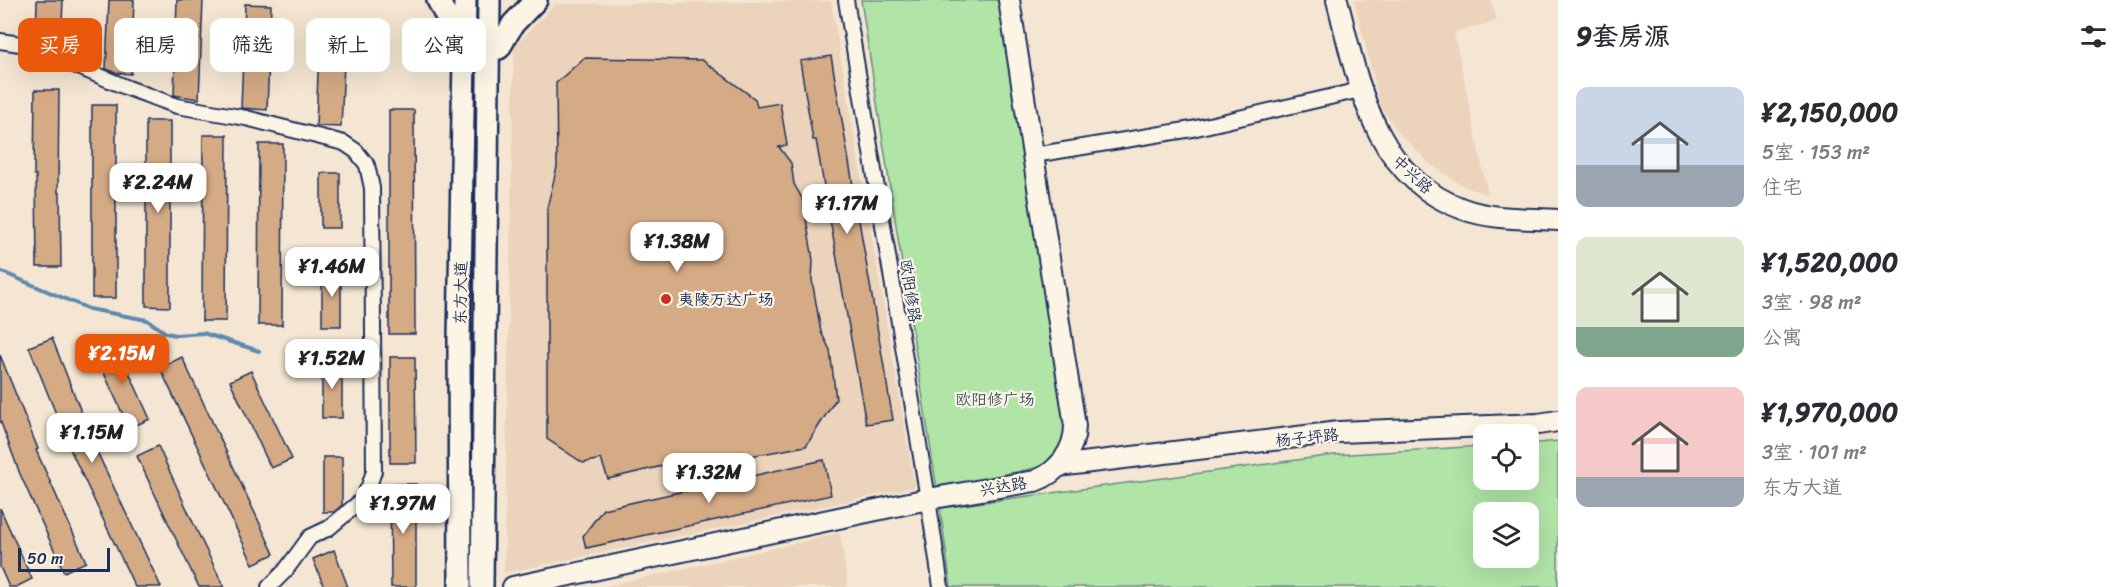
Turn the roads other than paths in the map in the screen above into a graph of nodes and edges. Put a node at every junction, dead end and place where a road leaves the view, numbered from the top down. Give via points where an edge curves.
1 (438, 0) edge
2 (465, 0) edge
3 (477, 0) edge
4 (489, 0) edge
5 (500, 0) edge
6 (536, 0) edge
7 (846, 0) edge
8 (1009, 0) edge
9 (1337, 0) edge
10 (447, 18) edge
11 (465, 18) edge
12 (0, 41) edge
13 (499, 48) junction
14 (464, 72) edge
15 (1360, 90) junction
16 (1034, 155) junction
17 (1558, 220) edge
18 (1558, 421) edge
19 (1558, 433) edge
20 (1539, 435) edge
21 (1473, 439) edge
22 (1058, 466) junction
23 (1035, 481) junction
24 (928, 499) junction
25 (269, 587) edge
26 (460, 587) edge
27 (473, 587) edge
28 (482, 587) edge
29 (493, 587) edge
30 (513, 587) edge
31 (940, 587) edge

1 - 10 main road
2 - 11 main road, 东方大道
3 - 27 main road
4 - 28 main road
5 - 13 main road
6 - 13 main road via 513,24
7 - 24 street, 欧阳修路
8 - 16 main road, 兴达路
9 - 15 main road, 中兴路
12 - 25 street via 27,45 177,106 331,138 356,151 367,165 372,188 374,471 362,500 328,528 310,537
13 - 29 main road
14 - 26 main road, 东方大道
15 - 16 street via 1192,129
15 - 17 main road, 中兴路 via 1387,150 1425,188 1463,209 1488,216
16 - 22 main road, 兴达路 via 1075,426 1072,445
18 - 22 main road, 杨子坪路 via 1339,432
19 - 20 main road
21 - 23 main road, 杨子坪路 via 1340,445
22 - 23 main road, 兴达路
23 - 24 main road, 兴达路
24 - 30 main road, 兴达路
24 - 31 street, 欧阳修路

